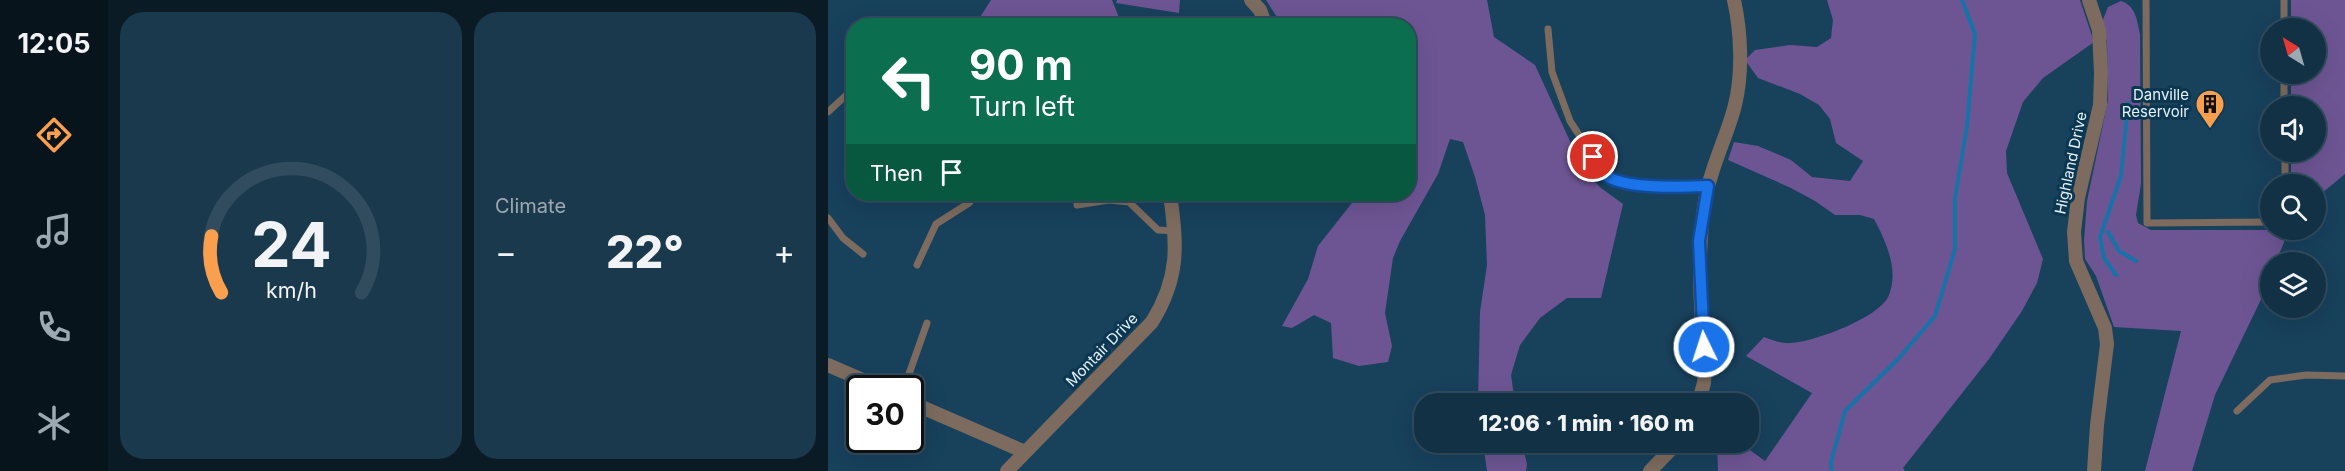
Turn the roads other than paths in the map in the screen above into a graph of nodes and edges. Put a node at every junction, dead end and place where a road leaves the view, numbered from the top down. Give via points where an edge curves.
1 (1251, 0) edge
2 (1734, 0) edge
3 (2089, 0) edge
4 (2146, 0) edge
5 (2284, 0) edge
6 (1263, 18) edge
7 (2284, 18) edge
8 (1548, 29) dead end
9 (846, 95) edge
10 (828, 112) edge
11 (1708, 186) junction
12 (971, 201) edge
13 (1103, 201) edge
14 (1119, 201) edge
15 (1171, 201) edge
16 (1077, 205) dead end
17 (828, 218) edge
18 (2260, 222) edge
19 (1175, 231) junction
20 (863, 254) dead end
21 (917, 265) dead end
22 (927, 323) dead end
23 (828, 365) edge
24 (851, 375) edge
25 (909, 375) edge
26 (2345, 376) edge
27 (1701, 393) edge
28 (924, 408) edge
29 (2237, 411) dead end
30 (1025, 452) junction
31 (1667, 453) edge
32 (1007, 471) edge
33 (1650, 471) edge
34 (2094, 471) edge

1 - 6 street
2 - 11 street via 1739,25 1735,103
3 - 34 street, Highland Drive via 2099,30 2100,105 2074,232 2076,261 2105,328 2107,344
4 - 18 lane via 2147,223
5 - 7 lane
8 - 11 lane via 1552,72 1570,121 1604,174 1616,181 1660,188
9 - 10 lane
11 - 27 street via 1699,241 1705,365
12 - 21 lane via 936,224
13 - 16 lane
14 - 19 lane via 1129,202 1158,230
15 - 19 street, Montair Drive
17 - 20 lane via 843,238
19 - 30 street, Montair Drive via 1173,278 1152,322
22 - 25 lane
23 - 24 street
26 - 29 lane via 2306,375 2270,380
28 - 30 street
30 - 32 street, Montair Drive
31 - 33 street

